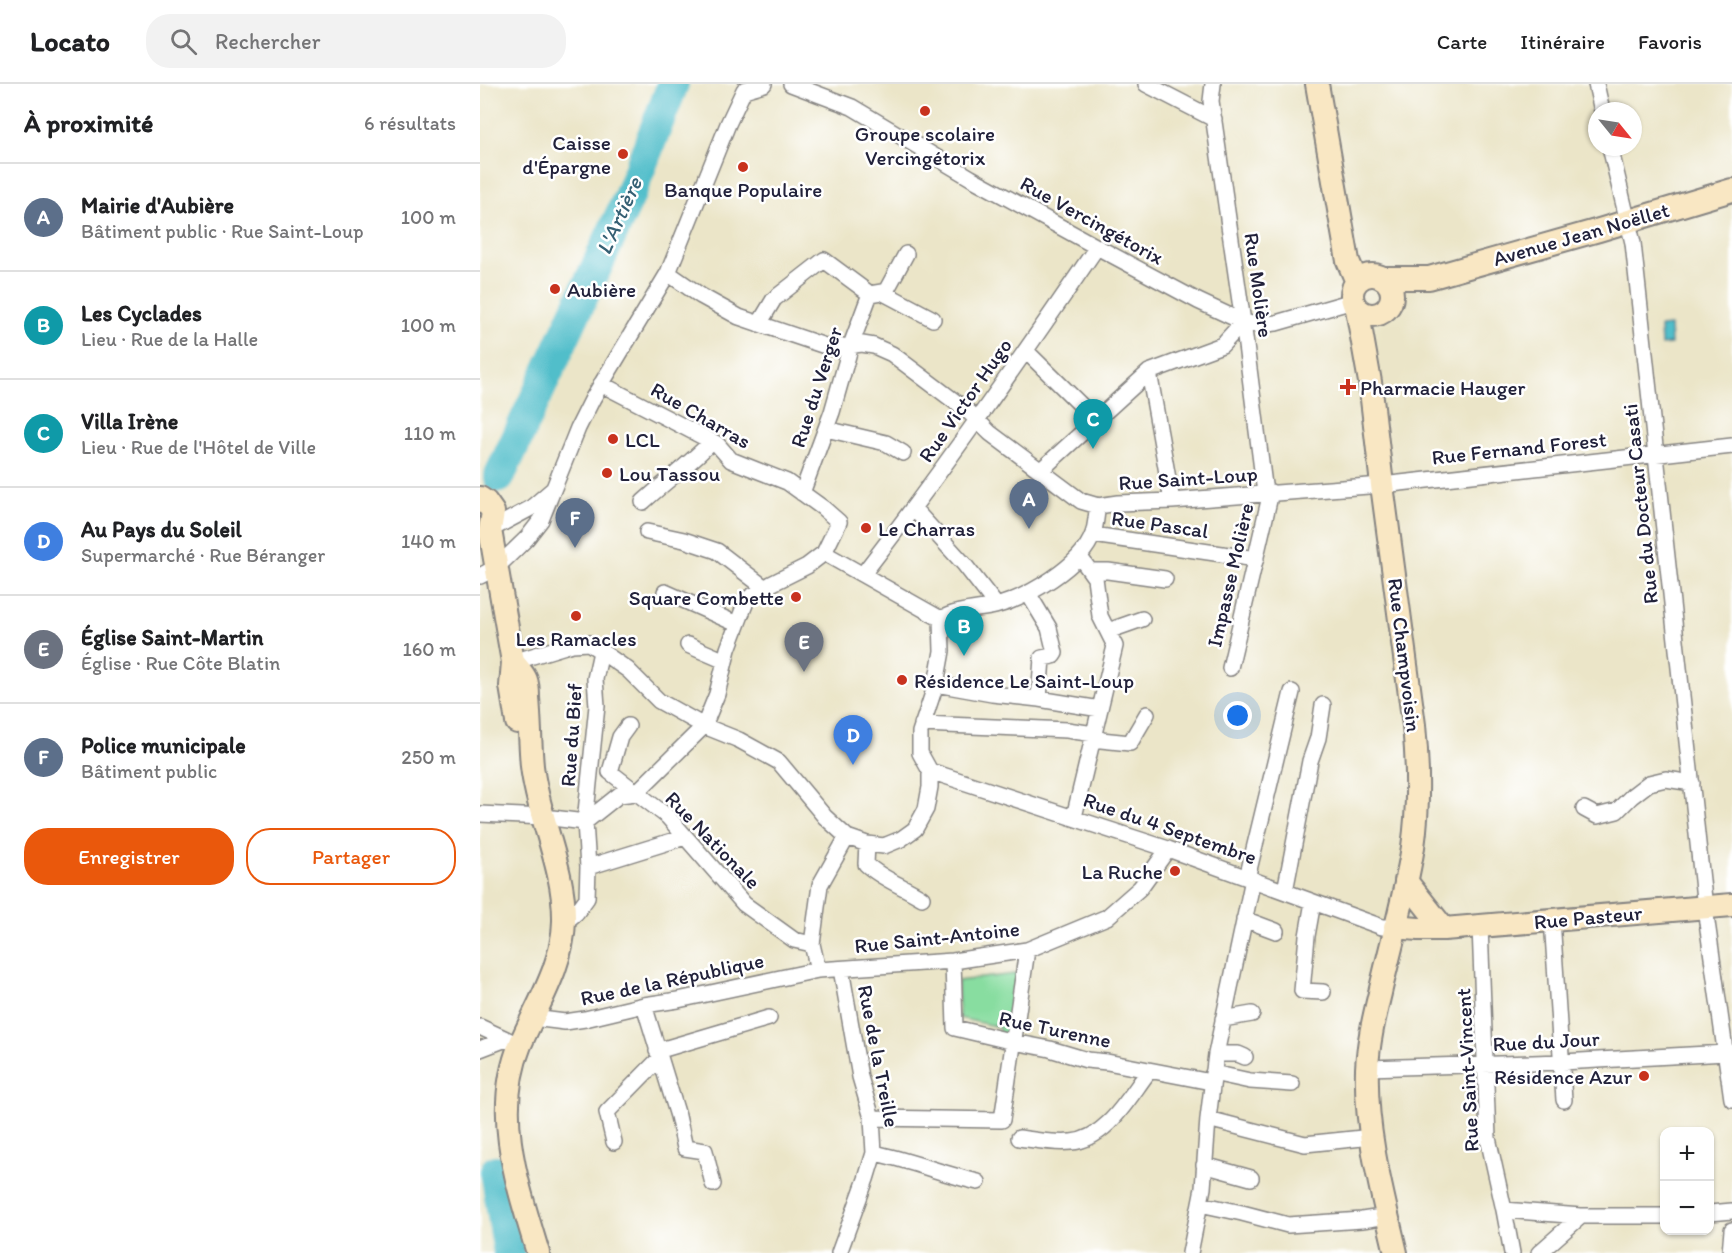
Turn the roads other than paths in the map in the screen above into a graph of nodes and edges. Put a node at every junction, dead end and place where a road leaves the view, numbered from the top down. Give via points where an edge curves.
1 (764, 84) edge
2 (791, 84) edge
3 (1146, 84) edge
4 (1213, 84) edge
5 (1317, 84) edge
6 (1596, 84) edge
7 (741, 87) edge
8 (1600, 102) edge
9 (1214, 119) junction
10 (1612, 156) edge
11 (1732, 190) edge
12 (1628, 222) junction
13 (1097, 247) junction
14 (906, 254) dead end
15 (668, 273) junction
16 (1429, 278) junction
17 (1364, 289) junction
18 (878, 293) junction
19 (1386, 308) junction
20 (933, 319) dead end
21 (1243, 322) junction
22 (759, 324) junction
23 (851, 345) junction
24 (1026, 351) junction
25 (1149, 372) junction
26 (1370, 382) junction
27 (601, 384) junction
28 (978, 420) junction
29 (1096, 420) junction
30 (826, 429) junction
31 (712, 441) junction
32 (1732, 446) edge
33 (903, 453) dead end
34 (1656, 454) junction
35 (1041, 470) junction
36 (1382, 485) junction
37 (554, 488) junction
38 (802, 492) junction
39 (1268, 493) junction
40 (480, 498) edge
41 (1172, 501) junction
42 (644, 502) dead end
43 (1098, 506) junction
44 (914, 508) junction
45 (485, 525) edge
46 (647, 532) dead end
47 (1093, 535) junction
48 (824, 553) junction
49 (1080, 557) junction
50 (1256, 559) junction
51 (1091, 571) junction
52 (489, 572) edge
53 (863, 574) junction
54 (1165, 579) dead end
55 (765, 588) junction
56 (665, 592) dead end
57 (1028, 593) junction
58 (996, 605) junction
59 (941, 619) junction
60 (1142, 619) dead end
61 (737, 624) junction
62 (1108, 632) junction
63 (688, 645) dead end
64 (601, 652) junction
65 (725, 661) junction
66 (513, 662) junction
67 (1230, 668) dead end
68 (936, 684) junction
69 (1292, 692) dead end
70 (1038, 699) junction
71 (1323, 705) dead end
72 (1100, 710) junction
73 (1146, 714) dead end
74 (922, 724) junction
75 (628, 726) dead end
76 (704, 726) junction
77 (1094, 734) junction
78 (930, 771) junction
79 (1692, 783) junction
80 (636, 793) junction
81 (1584, 809) dead end
82 (480, 814) edge
83 (544, 817) junction
84 (1074, 817) junction
85 (585, 822) junction
86 (685, 837) junction
87 (847, 837) junction
88 (867, 844) junction
89 (1168, 849) junction
90 (588, 867) junction
91 (1250, 878) junction
92 (1406, 881) junction
93 (1285, 891) junction
94 (922, 898) dead end
95 (1313, 902) junction
96 (1732, 905) edge
97 (1705, 908) junction
98 (1244, 919) junction
99 (1552, 920) junction
100 (564, 923) junction
101 (1480, 926) junction
102 (1395, 927) junction
103 (1444, 929) junction
104 (1276, 931) dead end
105 (812, 944) junction
106 (1027, 950) junction
107 (953, 961) junction
108 (841, 969) junction
109 (818, 970) junction
110 (1323, 992) dead end
111 (644, 1005) junction
112 (1252, 1014) dead end
113 (533, 1018) junction
114 (769, 1018) dead end
115 (1223, 1019) junction
116 (480, 1027) edge
117 (1014, 1042) junction
118 (513, 1043) junction
119 (480, 1049) edge
120 (1725, 1053) junction
121 (1216, 1054) junction
122 (658, 1055) junction
123 (1245, 1057) dead end
124 (1562, 1062) junction
125 (1486, 1065) junction
126 (1367, 1068) junction
127 (1147, 1070) junction
128 (1212, 1077) junction
129 (1292, 1084) dead end
130 (1732, 1099) edge
131 (1564, 1100) dead end
132 (872, 1118) junction
133 (1208, 1119) junction
134 (1372, 1137) junction
135 (1019, 1138) dead end
136 (614, 1142) dead end
137 (874, 1154) junction
138 (1204, 1165) junction
139 (1251, 1178) dead end
140 (978, 1182) dead end
141 (713, 1184) dead end
142 (1200, 1204) junction
143 (1504, 1210) junction
144 (1732, 1211) edge
145 (1714, 1213) edge
146 (1388, 1216) junction
147 (1581, 1216) junction
148 (1660, 1216) edge
149 (1732, 1230) edge
150 (538, 1253) edge
151 (839, 1253) edge
152 (1190, 1253) edge
153 (1396, 1253) edge
154 (1512, 1253) edge
155 (1539, 1253) edge
156 (1731, 1253) edge

1 - 7 street
2 - 13 street, Rue Vercingétorix via 852,107
3 - 9 street
4 - 9 street, Rue Molière
5 - 17 main road via 1340,219
6 - 8 street
7 - 15 street
9 - 21 street, Rue Molière
10 - 12 street, Rue du Docteur Casati
11 - 12 main road, Avenue Jean Noëllet
12 - 16 main road, Avenue Jean Noëllet
12 - 34 street, Rue du Docteur Casati
13 - 21 street, Rue Vercingétorix
13 - 24 street, Rue Victor Hugo
14 - 18 street, Rue du Verger
15 - 22 street via 701,296
15 - 27 street
16 - 17 main road, Avenue Jean Noëllet
16 - 19 main road, Avenue Jean Noëllet
17 - 19 main road via 1364,314 1373,315
17 - 19 main road via 1388,284 1391,293
17 - 21 street, Rue Vercingétorix via 1276,323
17 - 26 main road, Rue Champvoisin
18 - 20 street
18 - 22 street via 824,260 774,299
18 - 23 street, Rue du Verger
19 - 26 main road, Rue Champvoisin via 1376,338
21 - 25 street via 1222,345
21 - 39 street, Rue Molière
22 - 23 street via 831,348
23 - 28 street via 874,346 892,354
23 - 30 street, Rue du Verger
24 - 28 street, Rue Victor Hugo
24 - 29 street
25 - 29 street
25 - 41 street
26 - 36 main road, Rue Champvoisin
27 - 31 street, Rue Charras
27 - 37 street
28 - 35 street
28 - 44 street, Rue Victor Hugo
29 - 35 street
30 - 33 street via 886,443
30 - 38 street, Rue du Verger
31 - 38 street, Rue Charras via 731,460
31 - 42 street
32 - 34 street, Rue Fernand Forest
34 - 36 street, Rue Fernand Forest
34 - 79 street, Rue du Docteur Casati
35 - 43 street via 1081,501
36 - 39 street, Rue Saint-Loup
36 - 92 main road, Rue Champvoisin via 1418,761 1418,800
37 - 45 street via 531,508
37 - 52 street via 541,520
38 - 48 street, Rue Charras via 839,522
39 - 41 street, Rue Saint-Loup
39 - 50 street, Impasse Molière
40 - 45 main road via 493,512
41 - 43 street, Rue Saint-Loup
43 - 47 street, Rue Saint-Loup
44 - 53 street, Rue Victor Hugo
44 - 58 street
45 - 52 main road
46 - 55 street via 717,551
47 - 49 street, Rue Saint-Loup
47 - 50 street, Rue Pascal
48 - 53 street
48 - 55 street
49 - 51 street
49 - 57 street, Rue Saint-Loup
50 - 67 street, Impasse Molière
51 - 54 street
51 - 62 street via 1100,616
52 - 66 main road
53 - 59 street
55 - 61 street via 747,599
56 - 61 street
57 - 58 street, Rue Saint-Loup
57 - 70 street via 1049,628 1055,653 1042,658
58 - 59 street, Rue Saint-Loup
59 - 68 street via 942,651
60 - 62 street
61 - 65 street
62 - 72 street via 1115,646
63 - 65 street
64 - 66 street via 589,644 572,644
64 - 76 street via 628,670 659,701
64 - 85 street, Rue du Bief via 595,679 597,706
65 - 76 street
66 - 83 main road via 527,680 532,766
68 - 70 street
68 - 74 street
69 - 91 street
70 - 72 street
71 - 93 street
72 - 77 street
73 - 77 street via 1130,743 1101,740
74 - 77 street
74 - 78 street via 920,753
75 - 80 street via 620,737 610,772
76 - 80 street
76 - 87 street via 779,762
77 - 84 street
78 - 84 street, Rue du 4 Septembre
78 - 88 street via 926,808 915,829 884,846
79 - 81 street via 1666,779 1649,783 1617,811 1597,816
79 - 97 street, Rue du Docteur Casati
80 - 85 street, Rue Nationale via 619,795
80 - 86 street, Rue Nationale via 668,817
82 - 83 street
83 - 85 street
83 - 100 main road via 560,875
84 - 89 street, Rue du 4 Septembre
85 - 90 street, Rue du Bief
86 - 90 street
86 - 105 street, Rue Nationale via 744,904 788,936
87 - 88 street
87 - 105 street via 820,885
88 - 94 street via 866,864
89 - 91 street, Rue du 4 Septembre
89 - 106 street, Rue Saint-Antoine via 1140,888 1107,917
90 - 100 street, Rue du Bief via 587,898
91 - 93 street, Rue du 4 Septembre
91 - 98 street
92 - 102 main road, Rue Champvoisin
92 - 103 main road
93 - 95 street, Rue du 4 Septembre
95 - 102 street, Rue du 4 Septembre via 1382,927
95 - 110 street via 1302,991
96 - 97 main road, Rue Pasteur
97 - 99 main road, Rue Pasteur
97 - 120 street, Rue du Docteur Casati
98 - 104 street
98 - 115 street
99 - 101 main road, Rue Pasteur
99 - 124 street
100 - 113 main road via 560,950
101 - 103 main road, Rue Pasteur
101 - 125 street, Rue Saint-Vincent
102 - 103 main road, Rue Pasteur
102 - 126 main road, Rue Champvoisin
105 - 109 street
106 - 107 street, Rue Saint-Antoine
106 - 117 street
107 - 108 street, Rue Saint-Antoine
107 - 117 street, Rue Turenne via 955,1028
108 - 109 street, Rue Saint-Antoine
108 - 132 street, Rue de la Treille via 860,1077
109 - 111 street, Rue de la République
111 - 113 street, Rue de la République via 565,1022
111 - 122 street
112 - 115 street
113 - 118 main road
114 - 122 street
115 - 121 street
116 - 118 street
117 - 127 street, Rue Turenne
117 - 132 street via 1002,1120
118 - 119 street
118 - 150 main road via 509,1129 522,1201
120 - 124 street, Rue du Jour
120 - 130 street, Rue du Docteur Casati
121 - 123 street
121 - 128 street
122 - 136 street via 607,1113
122 - 141 street via 685,1148 705,1151
124 - 125 street, Rue du Jour
124 - 131 street
125 - 126 street, Rue du Jour
125 - 143 street, Rue Saint-Vincent via 1488,1138
126 - 134 main road, Rue Champvoisin
127 - 128 street, Rue Turenne
127 - 135 street via 1112,1120 1088,1137 1074,1143
128 - 129 street, Rue Turenne
128 - 133 street
132 - 137 street, Rue de la Treille
133 - 134 street via 1305,1144
133 - 138 street
134 - 146 main road, Rue Champvoisin
137 - 140 street
137 - 151 street, Rue de la Treille
138 - 139 street
138 - 142 street
142 - 146 street via 1288,1226
142 - 152 street
143 - 147 street
143 - 154 street, Rue Saint-Vincent
144 - 145 street
146 - 153 main road, Rue Champvoisin
147 - 148 street
147 - 155 street
149 - 156 street

